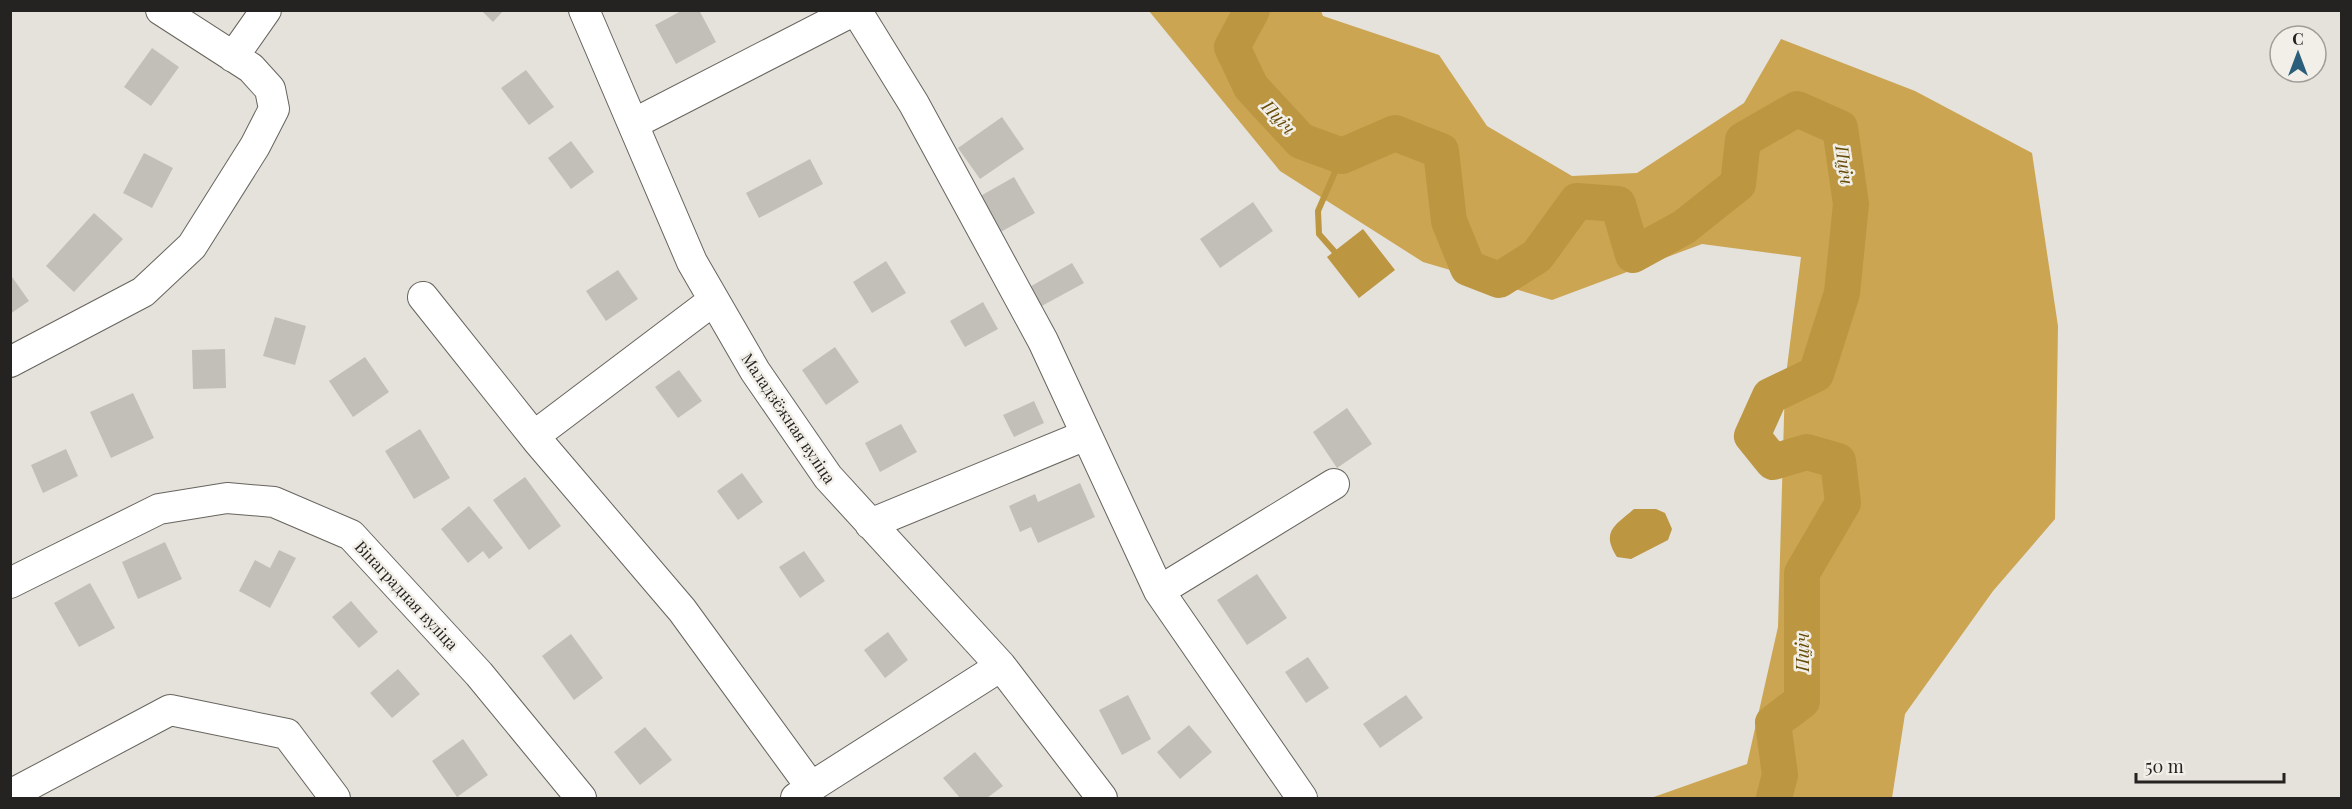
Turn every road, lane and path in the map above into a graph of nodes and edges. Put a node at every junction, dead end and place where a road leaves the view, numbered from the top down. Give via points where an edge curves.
1 (160, 10) edge
2 (266, 10) edge
3 (584, 10) edge
4 (856, 10) edge
5 (233, 57) junction
6 (633, 124) junction
7 (423, 297) dead end
8 (714, 300) junction
9 (10, 362) edge
10 (1086, 435) junction
11 (534, 436) junction
12 (1334, 484) dead end
13 (870, 524) junction
14 (10, 583) edge
15 (1159, 591) junction
16 (1001, 666) junction
17 (803, 793) edge
18 (10, 795) edge
19 (335, 798) edge
20 (581, 798) edge
21 (1102, 798) edge
22 (1302, 798) edge

1 - 5 street
2 - 5 street
3 - 6 street, Маладзёжная вуліца
4 - 6 street
4 - 10 street via 914,104 1043,341
5 - 9 street via 251,68 270,89 274,109 192,246 143,292
6 - 8 street, Маладзёжная вуліца via 692,262
7 - 11 street
8 - 11 street
8 - 13 street, Маладзёжная вуліца via 755,371 828,477
10 - 13 street
10 - 15 street
11 - 17 street via 682,610
12 - 15 street
13 - 16 street, Маладзёжная вуліца
14 - 20 street, Вінаградная вуліца via 159,509 226,498 274,502 351,536 479,674
15 - 22 street
16 - 17 street
16 - 21 street, Маладзёжная вуліца
18 - 19 street via 170,710 287,734

